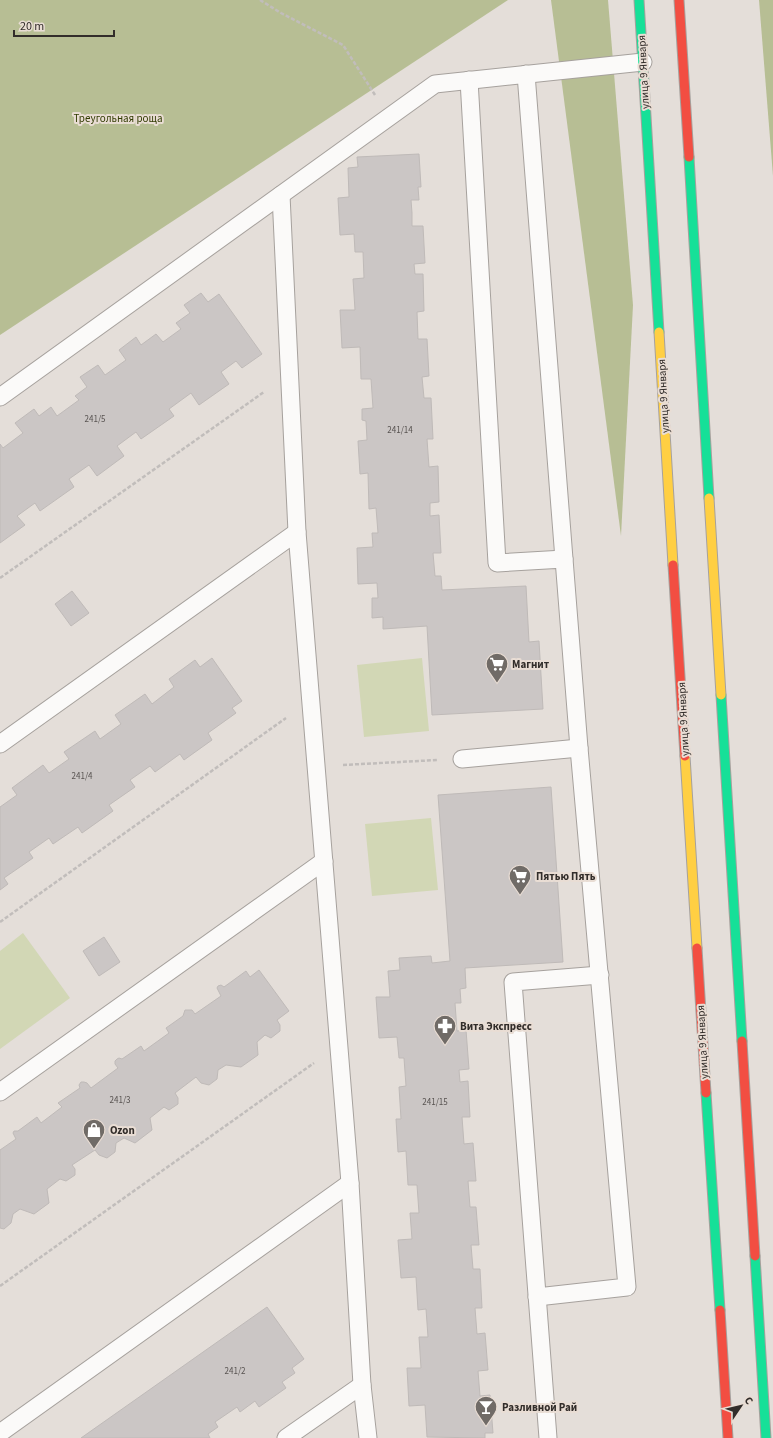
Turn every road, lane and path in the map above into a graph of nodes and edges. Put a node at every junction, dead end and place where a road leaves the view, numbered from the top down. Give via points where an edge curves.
1 (260, 0) edge
2 (639, 0) edge
3 (679, 0) edge
4 (643, 62) junction
5 (526, 74) junction
6 (469, 80) junction
7 (389, 117) junction
8 (280, 195) junction
9 (289, 374) junction
10 (0, 397) edge
11 (297, 532) junction
12 (564, 559) junction
13 (0, 578) edge
14 (311, 701) junction
15 (0, 744) edge
16 (579, 748) junction
17 (462, 759) joint
18 (316, 766) junction
19 (324, 861) junction
20 (0, 922) edge
21 (600, 975) junction
22 (339, 1045) junction
23 (0, 1092) edge
24 (350, 1183) junction
25 (0, 1286) edge
26 (537, 1297) junction
27 (362, 1385) junction
28 (0, 1433) edge
29 (286, 1438) edge
30 (368, 1438) edge
31 (548, 1438) edge
32 (728, 1438) edge
33 (766, 1438) edge

1 - 7 path via 343,45
2 - 4 main road, улица 9 Января
3 - 33 main road
4 - 5 lane
4 - 32 main road, улица 9 Января
5 - 6 lane
5 - 12 lane
6 - 7 lane via 435,84
6 - 12 lane via 497,563
7 - 8 lane
8 - 9 lane
8 - 10 lane
9 - 11 lane
9 - 13 path
11 - 14 lane
11 - 15 lane
12 - 16 lane
14 - 18 lane
14 - 20 path
16 - 17 lane
16 - 21 lane
17 - 18 path
18 - 19 lane
19 - 22 lane
19 - 23 lane
21 - 26 lane via 513,982
21 - 26 lane via 627,1287
22 - 24 lane
22 - 25 path
24 - 27 lane
24 - 28 lane
26 - 31 lane
27 - 29 lane
27 - 30 lane

